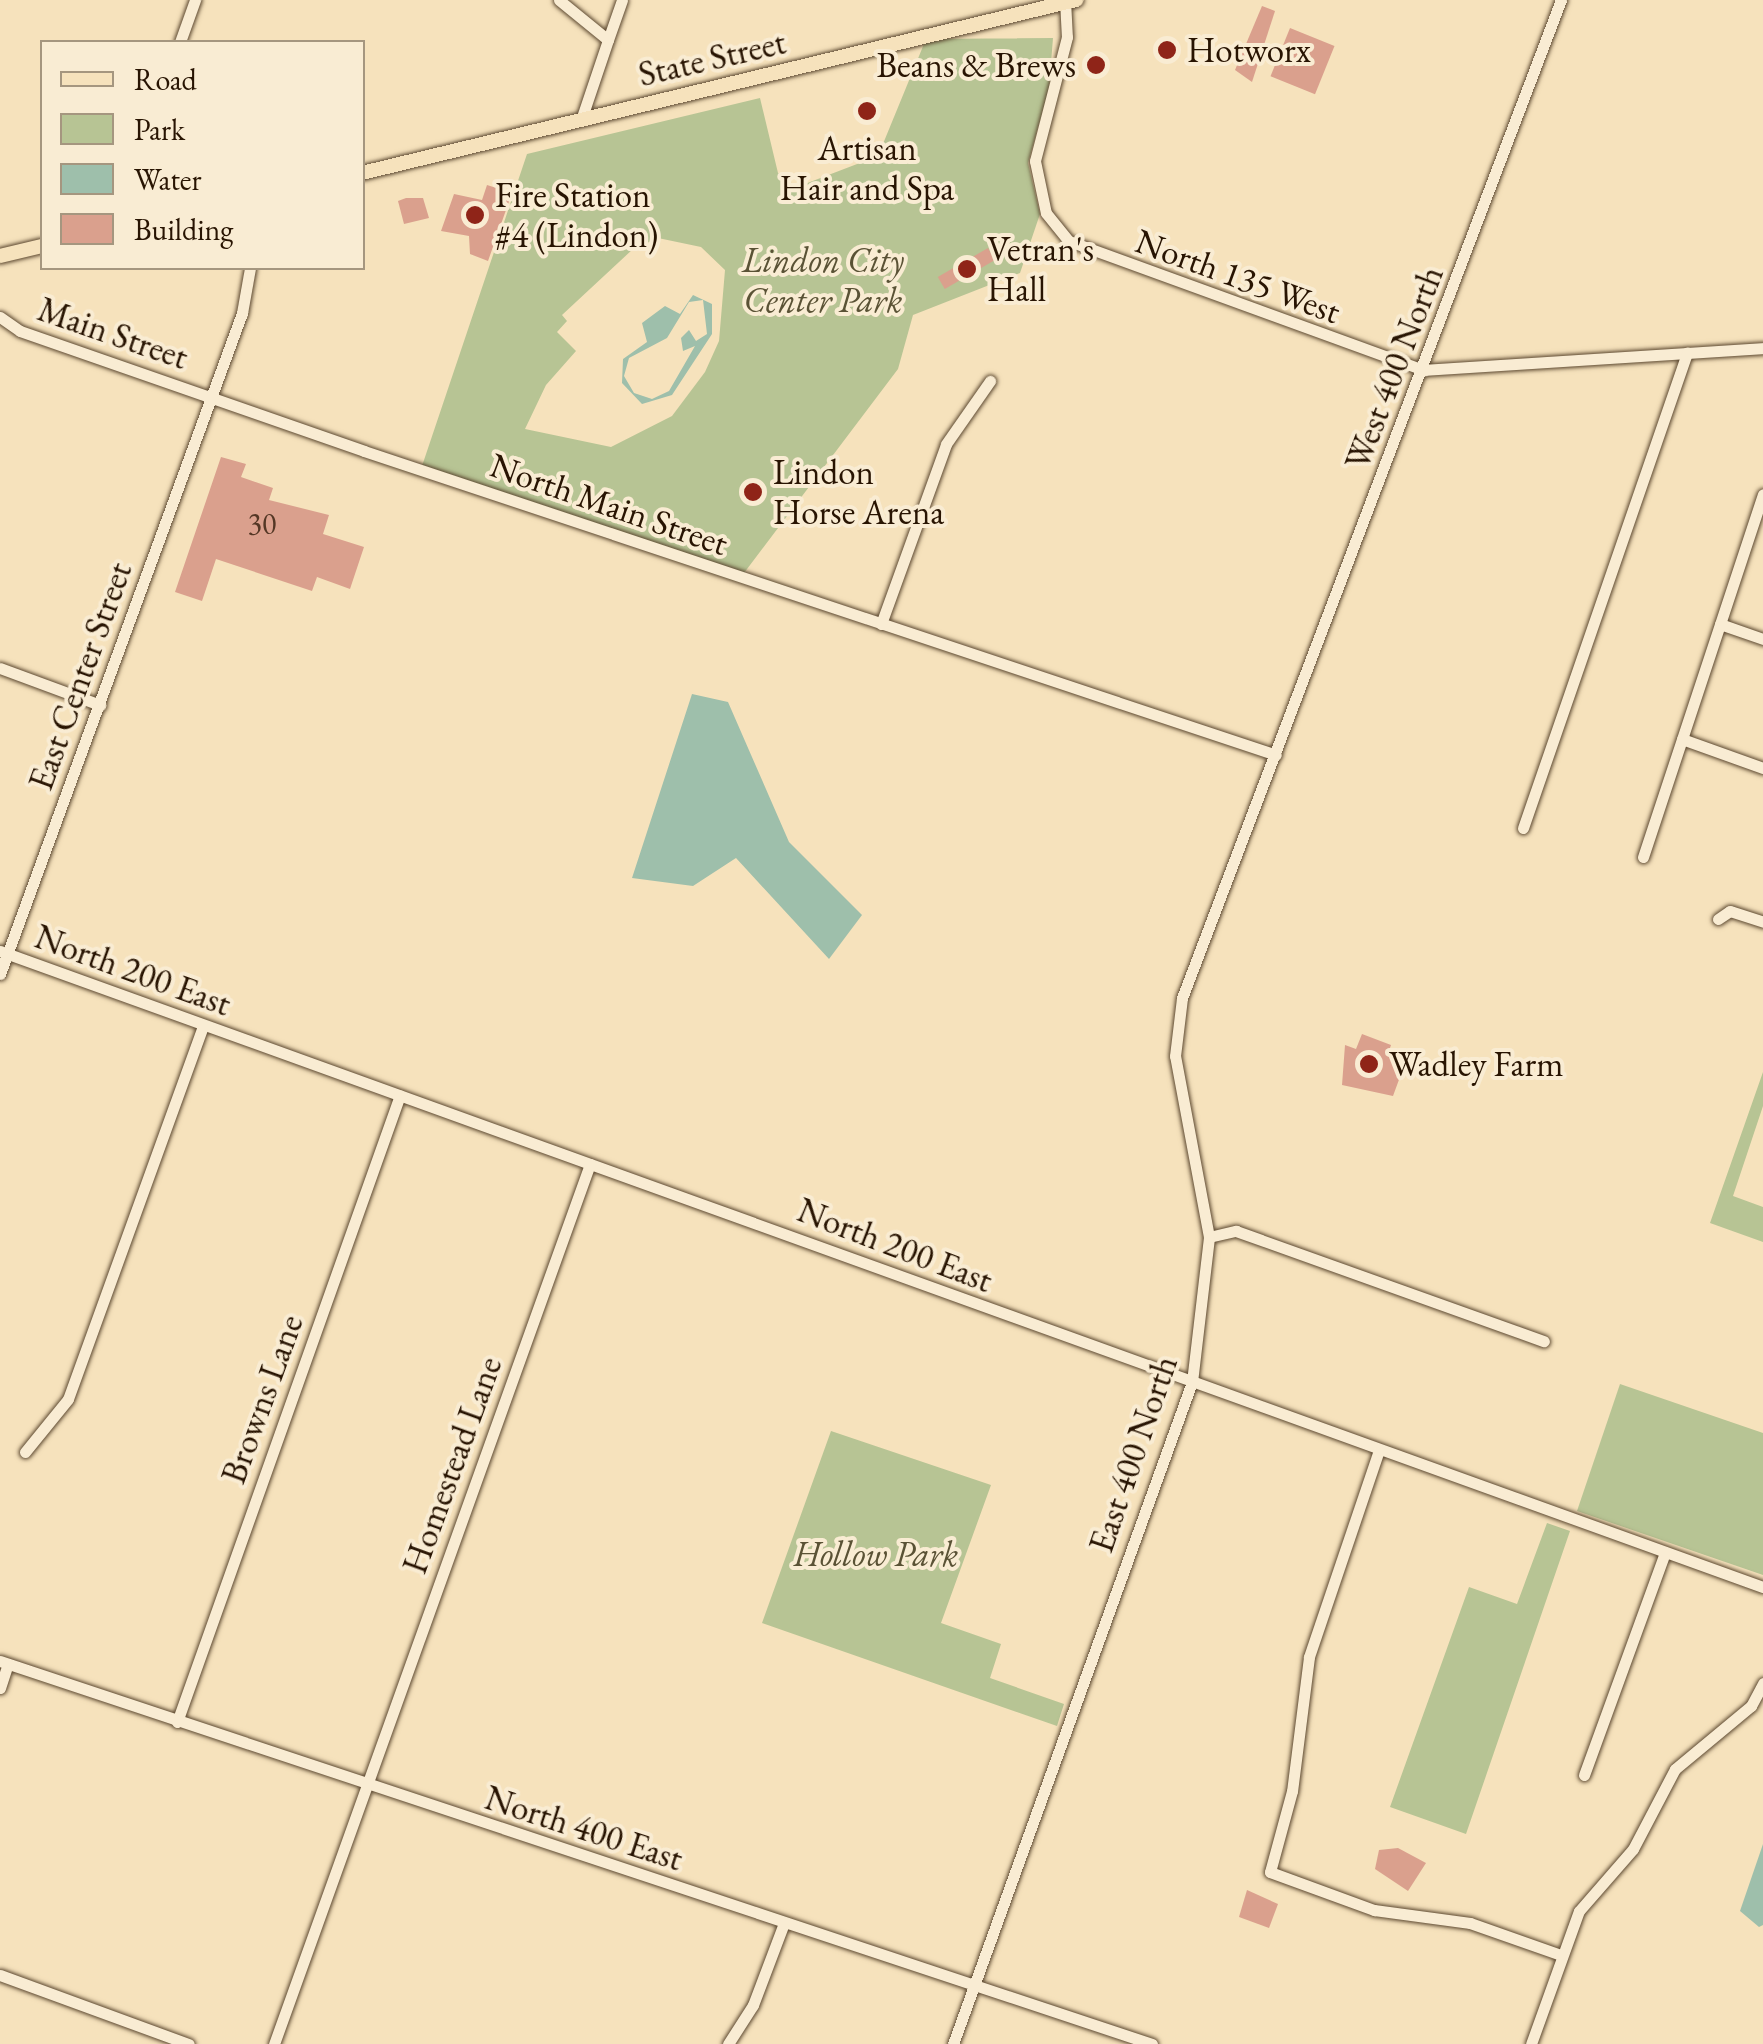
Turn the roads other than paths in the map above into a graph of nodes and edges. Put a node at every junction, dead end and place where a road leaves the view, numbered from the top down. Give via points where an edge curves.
1 (194, 0) edge
2 (559, 0) edge
3 (622, 0) edge
4 (1561, 0) edge
5 (1068, 1) edge
6 (181, 40) edge
7 (608, 40) junction
8 (581, 120) junction
9 (365, 172) edge
10 (40, 246) edge
11 (0, 256) edge
12 (249, 270) edge
13 (0, 316) edge
14 (1763, 348) edge
15 (1686, 352) junction
16 (1424, 370) junction
17 (990, 381) dead end
18 (210, 396) junction
19 (1762, 500) edge
20 (881, 624) junction
21 (1720, 624) junction
22 (1763, 639) edge
23 (0, 668) edge
24 (100, 704) junction
25 (1682, 740) junction
26 (1276, 755) junction
27 (1763, 768) edge
28 (1523, 828) dead end
29 (1643, 856) dead end
30 (1718, 920) dead end
31 (1763, 922) edge
32 (4, 952) edge
33 (0, 974) edge
34 (203, 1026) junction
35 (400, 1096) junction
36 (590, 1164) junction
37 (1209, 1237) junction
38 (1544, 1341) dead end
39 (1192, 1382) junction
40 (25, 1452) dead end
41 (1378, 1453) junction
42 (1665, 1552) junction
43 (1763, 1587) edge
44 (4, 1663) edge
45 (1763, 1683) edge
46 (0, 1688) edge
47 (177, 1722) junction
48 (1584, 1775) dead end
49 (371, 1786) junction
50 (784, 1923) junction
51 (1561, 1955) junction
52 (0, 1975) edge
53 (974, 1984) junction
54 (189, 2044) edge
55 (274, 2044) edge
56 (728, 2044) edge
57 (953, 2044) edge
58 (1152, 2044) edge
59 (1531, 2044) edge

1 - 6 street
2 - 7 street
3 - 7 street
4 - 16 street, West 400 North
5 - 8 main road, State Street
5 - 16 street, North 135 West via 1068,36 1034,161 1046,213 1062,236
7 - 8 street
8 - 9 main road, State Street
10 - 11 main road
12 - 18 street, East Center Street
13 - 18 street, Main Street via 20,331
14 - 15 street
15 - 16 street
15 - 28 street
16 - 26 street, West 400 North
17 - 20 street via 946,444
18 - 20 street, North Main Street
18 - 24 street, East Center Street
19 - 21 street
20 - 26 street, North Main Street
21 - 22 street
21 - 25 street
23 - 24 street
24 - 32 street, East Center Street
25 - 27 street
25 - 29 street
26 - 37 street, East 400 North via 1182,998 1175,1056
30 - 31 street via 1730,911
32 - 33 street, East Center Street
32 - 34 street, North 200 East
34 - 35 street, North 200 East
34 - 40 street via 68,1398
35 - 36 street, North 200 East
35 - 47 street, Browns Lane
36 - 39 street, North 200 East
36 - 49 street, Homestead Lane
37 - 38 street via 1236,1231
37 - 39 street, East 400 North
39 - 41 street, North 200 East
39 - 53 street, East 400 North
41 - 42 street, North 200 East
41 - 51 street via 1309,1657 1292,1792 1270,1872 1374,1910 1470,1923
42 - 43 street, North 200 East
42 - 48 street
44 - 46 street
44 - 47 street, North 400 East
45 - 51 street via 1742,1715 1676,1769 1633,1849 1579,1911
47 - 49 street, North 400 East
49 - 50 street, North 400 East
49 - 55 street, Homestead Lane
50 - 53 street, North 400 East
50 - 56 street via 754,2005
51 - 59 street
52 - 54 street
53 - 57 street, East 400 North
53 - 58 street, North 400 East

